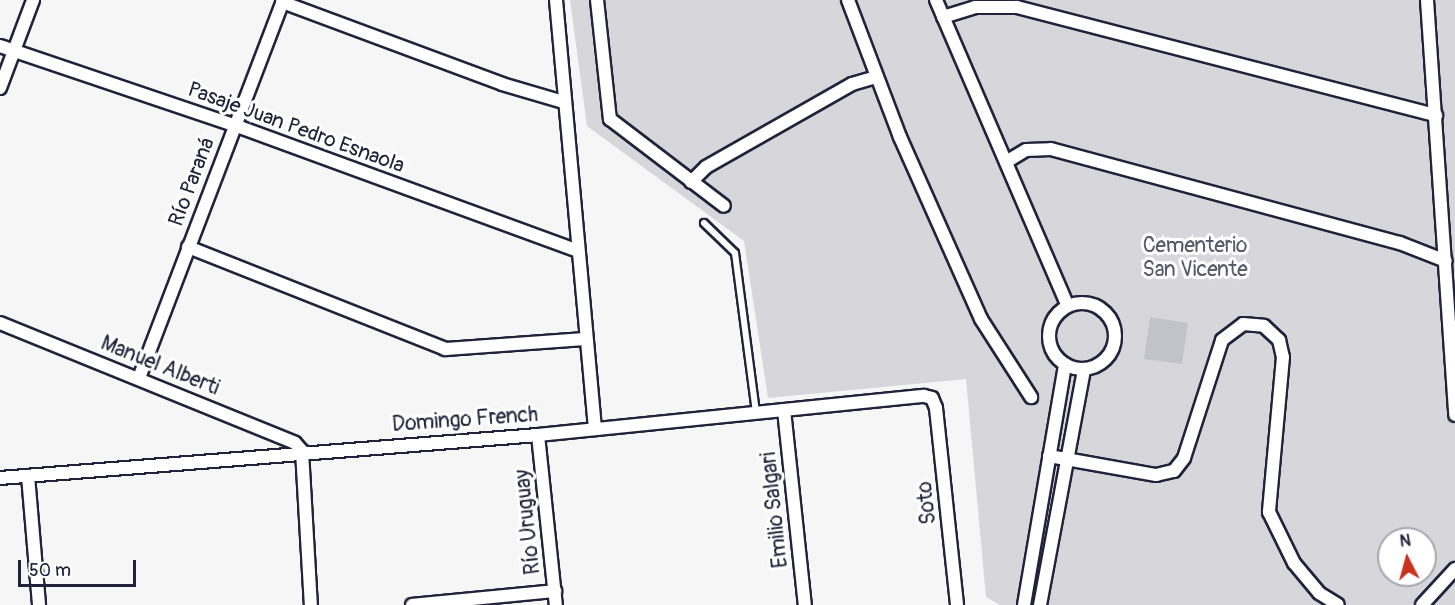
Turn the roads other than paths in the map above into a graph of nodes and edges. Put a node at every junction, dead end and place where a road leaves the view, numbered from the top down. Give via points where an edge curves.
1 (33, 0) edge
2 (556, 0) edge
3 (597, 0) edge
4 (848, 0) edge
5 (936, 0) edge
6 (1427, 0) edge
7 (283, 1) edge
8 (943, 17) junction
9 (0, 46) edge
10 (14, 50) junction
11 (877, 77) junction
12 (0, 88) edge
13 (563, 102) junction
14 (1436, 115) junction
15 (234, 125) junction
16 (1006, 162) junction
17 (691, 182) junction
18 (724, 206) dead end
19 (704, 223) dead end
20 (188, 248) junction
21 (578, 251) junction
22 (1446, 261) junction
23 (1068, 306) junction
24 (0, 323) edge
25 (586, 339) junction
26 (1065, 365) junction
27 (1084, 369) junction
28 (139, 378) junction
29 (1031, 397) dead end
30 (932, 398) joint
31 (784, 410) junction
32 (756, 413) junction
33 (1455, 415) edge
34 (595, 429) junction
35 (538, 435) junction
36 (302, 451) junction
37 (1049, 456) junction
38 (1068, 460) junction
39 (28, 476) junction
40 (0, 478) edge
41 (1455, 569) edge
42 (555, 591) junction
43 (39, 605) edge
44 (311, 605) edge
45 (412, 605) edge
46 (556, 605) edge
47 (805, 605) edge
48 (957, 605) edge
49 (1024, 605) edge
50 (1040, 605) edge
51 (1338, 605) edge
52 (1422, 605) edge

1 - 10 street
2 - 13 street
3 - 17 street via 610,119
4 - 11 street
5 - 8 street
6 - 14 street
7 - 13 street via 502,84
7 - 15 street, Río Paraná
8 - 14 street via 975,7 1017,7
8 - 16 street
9 - 10 street, Pasaje Juan Pedro Esnaola
10 - 12 street
10 - 15 street, Pasaje Juan Pedro Esnaola
11 - 17 street via 852,84 706,166
11 - 29 street via 981,319
13 - 21 street
14 - 22 street
15 - 20 street, Río Paraná
15 - 21 street, Pasaje Juan Pedro Esnaola
16 - 22 street via 1026,150 1052,149 1400,243
16 - 23 street
17 - 18 street
19 - 32 lane via 735,253
20 - 25 street via 445,349
20 - 28 street, Río Paraná
21 - 25 street
22 - 33 street
23 - 26 street via 1053,319 1048,339
23 - 27 street via 1091,304 1109,317 1114,327 1112,350 1095,366
24 - 28 street, Manuel Alberti
25 - 34 street
26 - 27 street
26 - 37 street
27 - 38 street
28 - 36 street, Manuel Alberti via 295,443
30 - 31 street, Domingo French
30 - 48 street, Soto
31 - 32 street, Domingo French
31 - 47 street, Emilio Salgari
32 - 34 street, Domingo French
34 - 35 street, Domingo French
35 - 36 street, Domingo French
35 - 42 street, Río Uruguay
36 - 39 street, Domingo French
36 - 44 street
37 - 38 street
37 - 49 street
38 - 50 street
38 - 51 street via 1156,475 1174,471 1184,459 1222,340 1243,324 1264,326 1279,340 1283,357 1269,512 1294,563 1319,593
39 - 40 street, Domingo French
39 - 43 street
41 - 52 street
42 - 45 street
42 - 46 street, Río Uruguay

